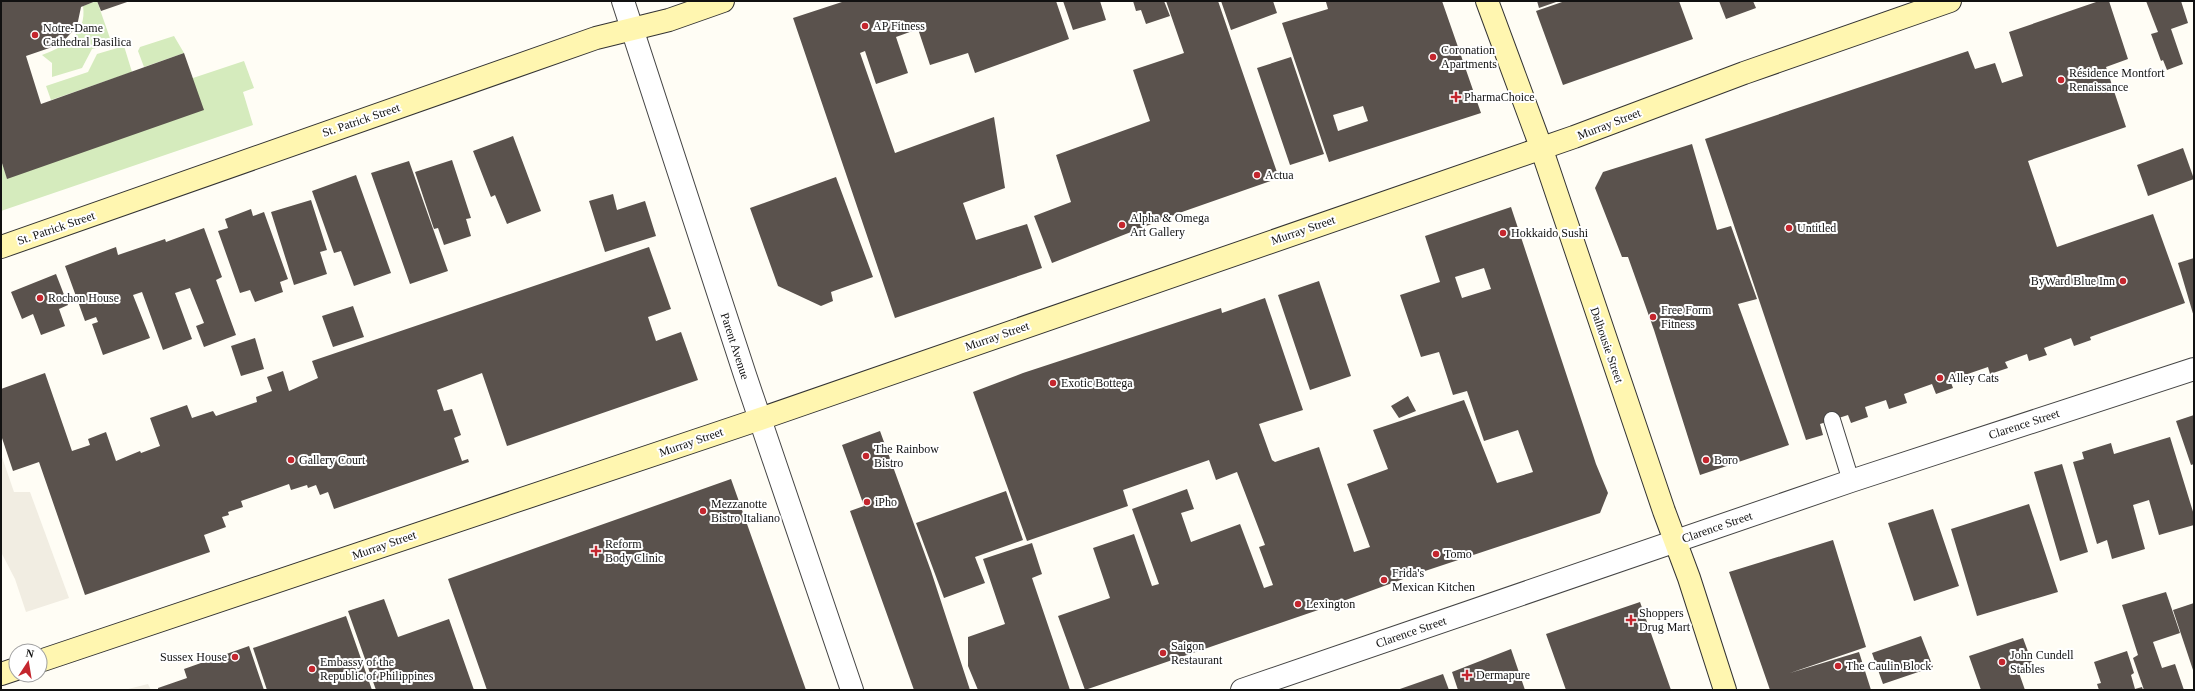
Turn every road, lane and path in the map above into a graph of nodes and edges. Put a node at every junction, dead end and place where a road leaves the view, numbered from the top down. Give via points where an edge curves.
1 (623, 1) edge
2 (724, 1) edge
3 (1487, 1) edge
4 (1950, 1) edge
5 (630, 29) junction
6 (1541, 147) junction
7 (1, 247) edge
8 (2194, 369) edge
9 (760, 419) junction
10 (1832, 420) dead end
11 (1852, 481) junction
12 (1676, 541) junction
13 (48, 658) edge
14 (852, 690) edge
15 (1242, 690) edge
16 (1725, 690) edge

1 - 5 street, Parent Avenue
2 - 5 main road, St. Patrick Street via 669,20
3 - 6 main road, Dalhousie Street
4 - 6 main road, Murray Street
5 - 7 main road, St. Patrick Street via 596,38
5 - 9 street, Parent Avenue
6 - 9 main road, Murray Street
6 - 12 main road, Dalhousie Street
8 - 11 street, Clarence Street
9 - 13 main road, Murray Street
9 - 14 street, Parent Avenue
10 - 11 lane
11 - 12 street, Clarence Street
12 - 15 street, Clarence Street
12 - 16 main road, Dalhousie Street

